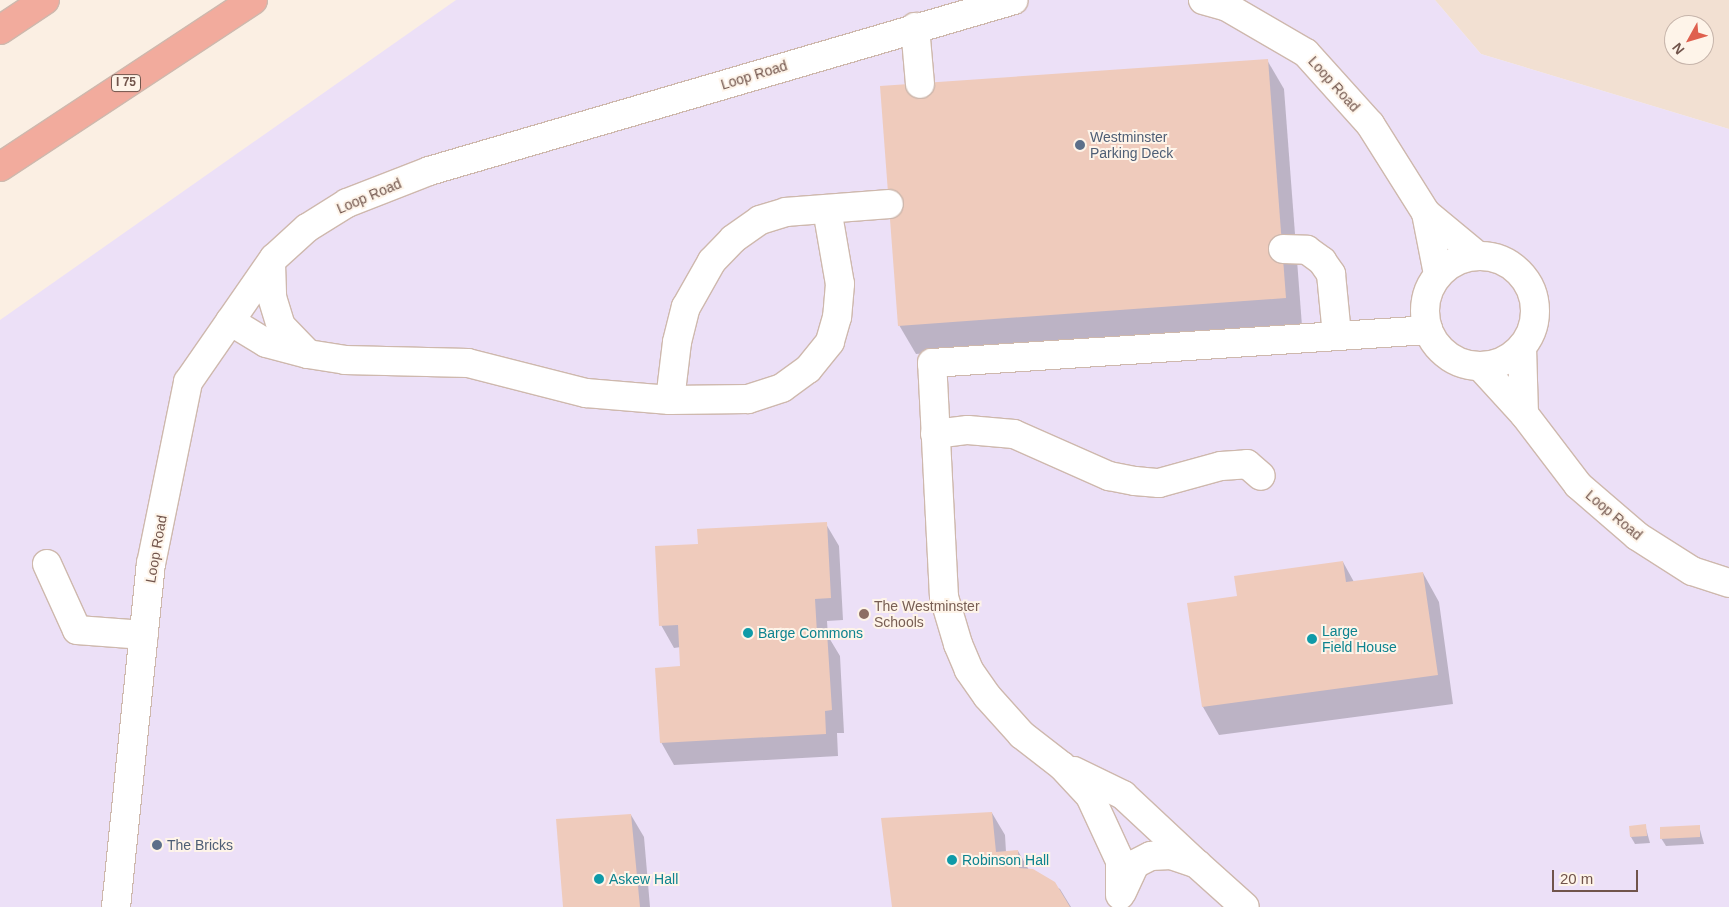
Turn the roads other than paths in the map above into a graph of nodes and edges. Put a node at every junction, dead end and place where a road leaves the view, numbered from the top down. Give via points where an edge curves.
1 (45, 0) edge
2 (253, 0) edge
3 (1014, 0) edge
4 (1203, 0) edge
5 (915, 27) junction
6 (0, 30) edge
7 (920, 84) dead end
8 (0, 167) edge
9 (889, 204) dead end
10 (827, 209) junction
11 (1426, 213) junction
12 (1282, 249) dead end
13 (1478, 256) junction
14 (270, 264) junction
15 (1438, 274) junction
16 (230, 322) junction
17 (1428, 330) junction
18 (1337, 335) junction
19 (1522, 347) junction
20 (308, 354) junction
21 (1480, 366) junction
22 (670, 400) junction
23 (1524, 414) junction
24 (935, 434) junction
25 (1261, 476) dead end
26 (47, 564) dead end
27 (1729, 583) edge
28 (144, 635) junction
29 (1062, 766) junction
30 (1198, 864) junction
31 (116, 907) edge
32 (1245, 907) edge

1 - 6 highway
2 - 8 highway, I 75
3 - 5 lane, Loop Road
4 - 11 lane, Loop Road via 1227,7 1306,53 1370,124
5 - 7 lane
5 - 14 lane, Loop Road via 429,171 347,203 307,228
9 - 10 lane
10 - 22 lane via 786,212 760,220 733,239 712,262 686,307 677,342
10 - 22 lane via 840,284 837,317 830,342 808,369 782,388 748,399
11 - 13 lane, Loop Road
11 - 15 lane, Loop Road
12 - 18 lane via 1307,250 1322,261 1331,274
13 - 15 lane via 1464,258
13 - 19 lane via 1509,263 1530,287 1535,318
14 - 16 lane, Loop Road
14 - 20 lane via 272,296 281,326
15 - 17 lane via 1426,301
16 - 20 lane via 266,343
16 - 28 lane, Loop Road via 188,382 151,564
17 - 18 lane
17 - 21 lane via 1449,356 1463,364
18 - 24 lane via 932,363
19 - 21 lane via 1503,360
19 - 23 lane
20 - 22 lane via 345,360 468,363 586,393
21 - 23 lane, Loop Road
23 - 27 lane, Loop Road via 1578,485 1637,536 1692,571
24 - 25 lane via 968,430 1014,434 1109,476 1135,481 1159,483 1221,466 1247,464
24 - 29 lane via 944,597 958,644 969,670 992,702 1022,735
26 - 28 lane via 77,630
28 - 31 lane, Loop Road
29 - 30 lane via 1122,795
29 - 30 lane via 1090,796 1120,862 1120,895 1136,864 1151,856 1171,855
30 - 32 lane

